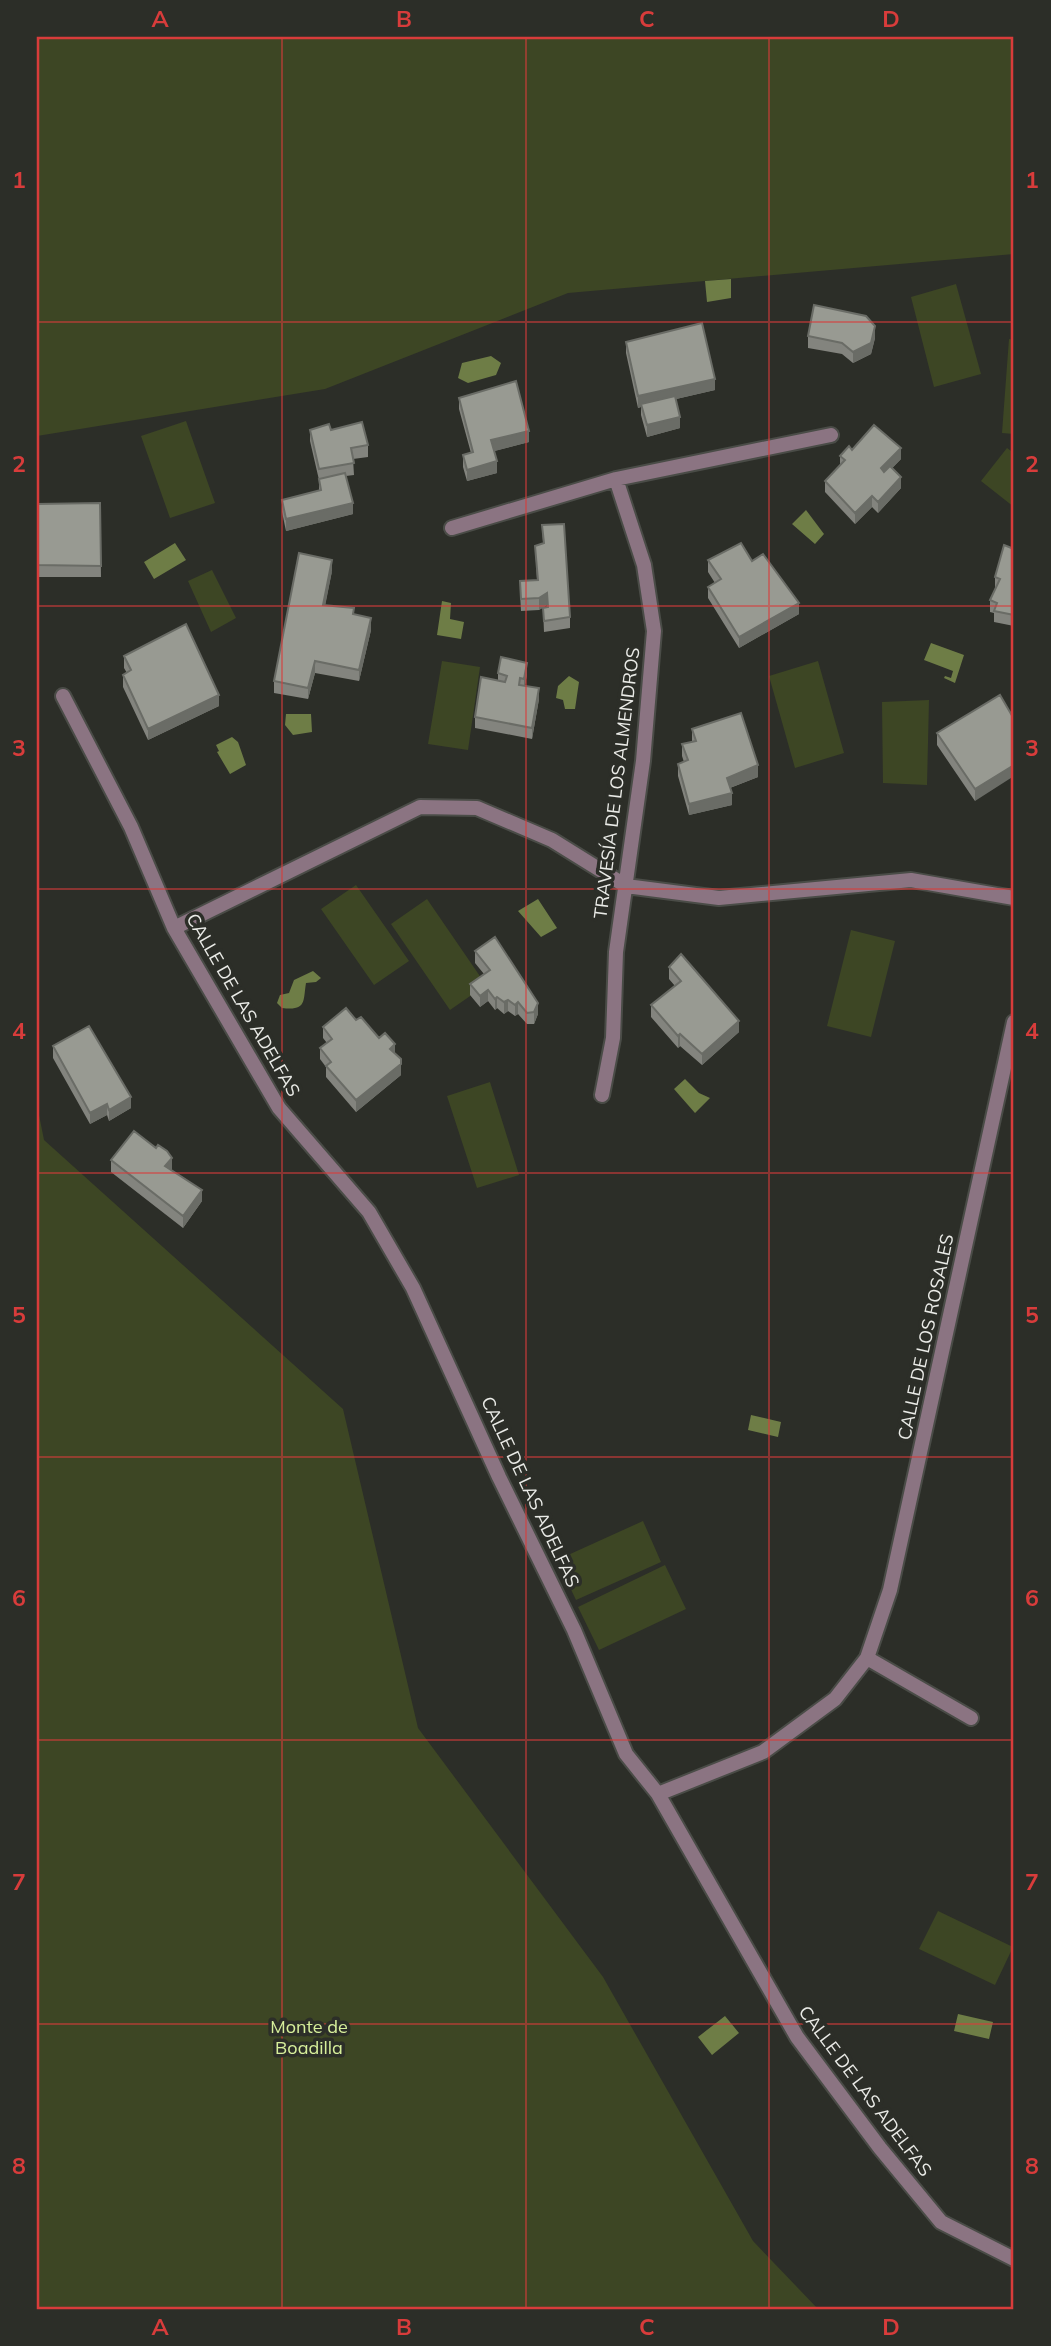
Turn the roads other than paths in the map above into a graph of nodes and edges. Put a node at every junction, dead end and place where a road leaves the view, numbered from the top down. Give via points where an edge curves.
1 (831, 435) dead end
2 (616, 479) junction
3 (452, 528) dead end
4 (63, 696) dead end
5 (626, 886) junction
6 (1014, 898) edge
7 (174, 928) junction
8 (1014, 1022) edge
9 (601, 1095) dead end
10 (867, 1658) junction
11 (971, 1718) dead end
12 (658, 1794) junction
13 (1014, 2259) edge

1 - 2 street
2 - 3 street
2 - 5 street, TRAVESÍA DE LOS ALMENDROS via 644,565 654,631
4 - 7 street, CALLE DE LAS ADELFAS via 131,827
5 - 6 street via 719,898 911,880
5 - 7 street via 552,839 478,808 419,807
5 - 9 street, TRAVESÍA DE LOS ALMENDROS via 613,1038
7 - 12 street, CALLE DE LAS ADELFAS via 279,1108 369,1212 413,1288 574,1630 626,1754
8 - 10 street, CALLE DE LOS ROSALES via 890,1590
10 - 11 street
10 - 12 street, CALLE DE LOS ROSALES via 835,1699 764,1752
12 - 13 street, CALLE DE LAS ADELFAS via 797,2037 880,2148 941,2222

